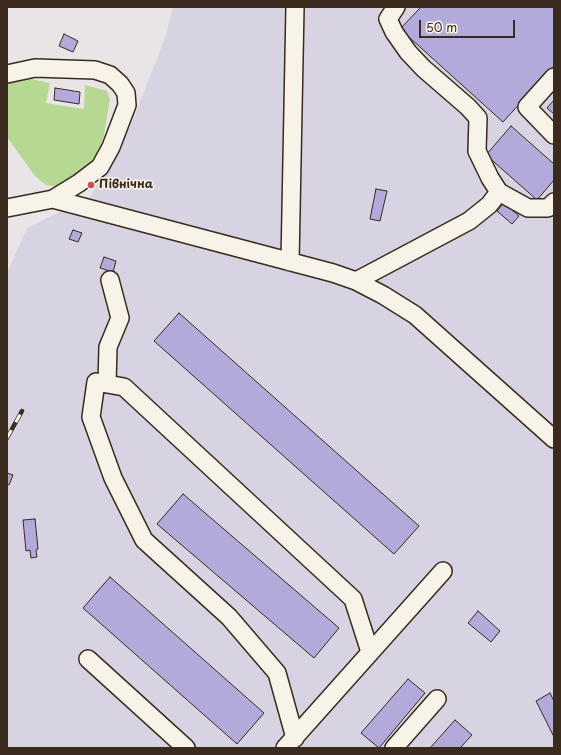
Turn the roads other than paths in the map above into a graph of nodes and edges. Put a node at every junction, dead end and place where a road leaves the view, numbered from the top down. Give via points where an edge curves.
1 (294, 7) edge
2 (396, 7) edge
3 (7, 74) edge
4 (554, 77) edge
5 (554, 136) edge
6 (499, 192) junction
7 (52, 199) junction
8 (554, 202) edge
9 (7, 208) edge
10 (290, 262) junction
11 (110, 280) dead end
12 (356, 281) junction
13 (107, 384) junction
14 (554, 439) edge
15 (443, 571) dead end
16 (370, 652) junction
17 (88, 659) dead end
18 (437, 699) dead end
19 (290, 743) edge
20 (186, 748) edge
21 (394, 748) edge

1 - 10 street
2 - 6 street via 388,19 408,52 478,118 477,151
3 - 7 street via 35,68 95,70 110,75 126,93 127,105 121,124 100,167
4 - 5 street via 527,107
6 - 8 street via 528,208 548,208
6 - 12 street via 489,205 469,221
7 - 9 street
7 - 10 street
10 - 12 street
11 - 13 street via 120,318 108,347
12 - 14 street via 415,316
13 - 16 street via 124,387 354,599
13 - 19 street via 96,382 91,417 113,478 144,540 229,618 277,673
15 - 16 street
16 - 19 street
17 - 20 street
18 - 21 street

